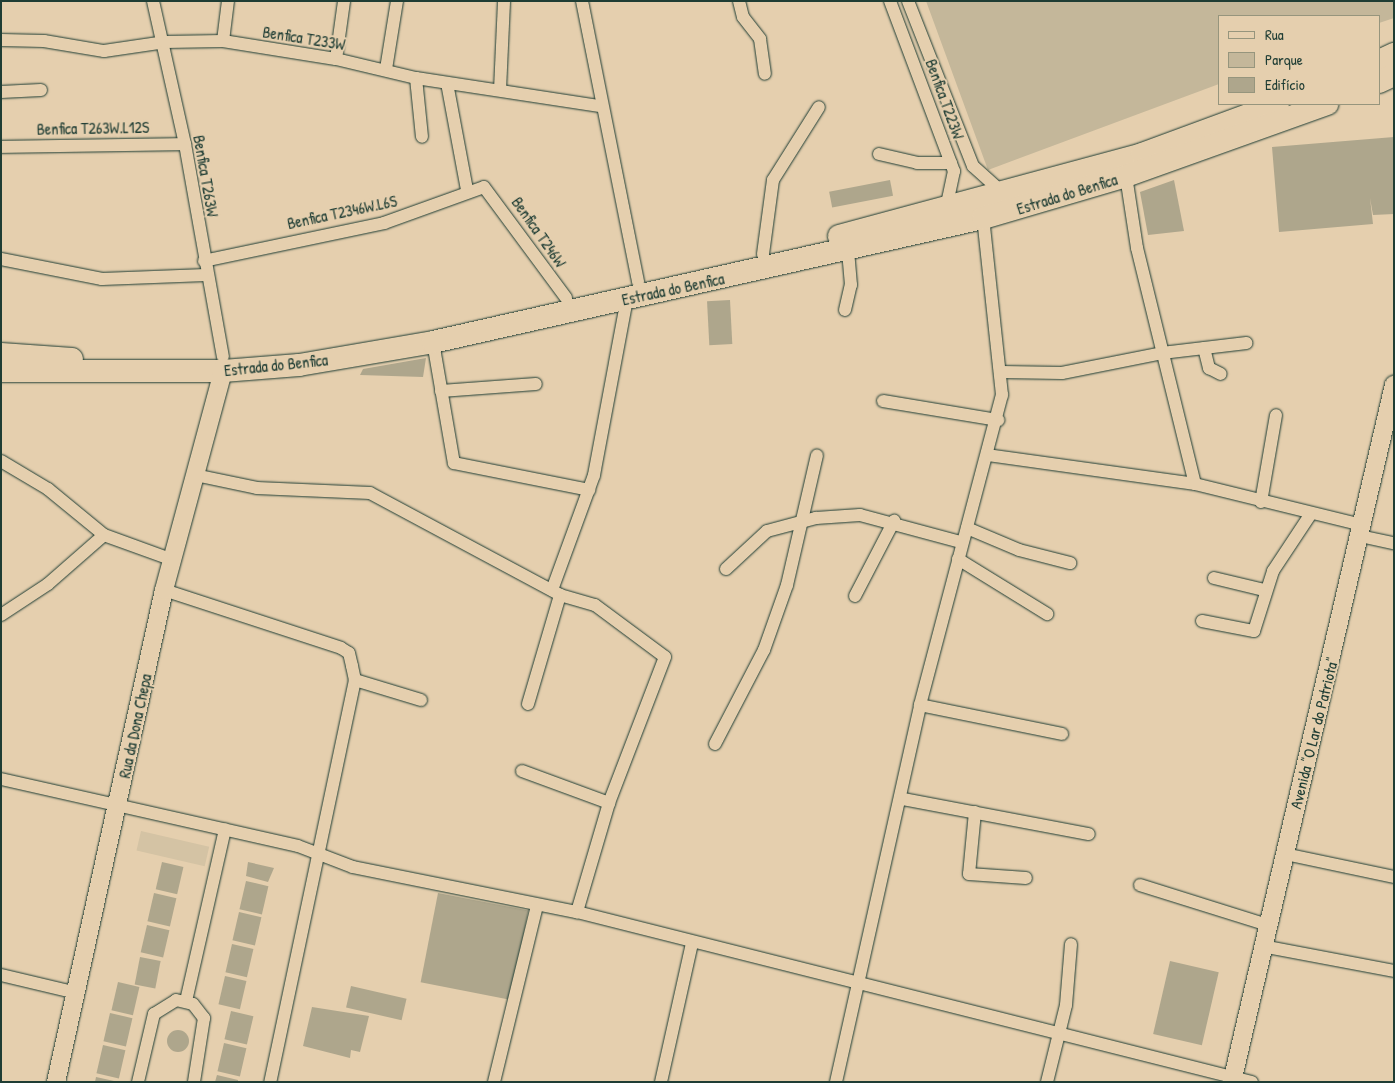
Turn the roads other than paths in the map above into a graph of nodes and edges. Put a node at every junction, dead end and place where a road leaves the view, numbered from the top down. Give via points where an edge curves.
1 (153, 1) edge
2 (228, 1) edge
3 (344, 1) edge
4 (397, 1) edge
5 (504, 1) edge
6 (582, 1) edge
7 (739, 1) edge
8 (890, 1) edge
9 (908, 1) edge
10 (1, 40) edge
11 (223, 41) junction
12 (164, 42) junction
13 (1394, 54) edge
14 (336, 59) junction
15 (1380, 61) edge
16 (386, 69) junction
17 (765, 74) dead end
18 (1394, 75) edge
19 (416, 78) junction
20 (1380, 82) edge
21 (447, 83) junction
22 (41, 90) dead end
23 (500, 90) junction
24 (1, 92) edge
25 (1275, 105) edge
26 (1324, 105) edge
27 (600, 106) junction
28 (820, 107) dead end
29 (422, 137) dead end
30 (185, 144) junction
31 (1, 146) edge
32 (879, 154) dead end
33 (951, 163) junction
34 (1126, 176) junction
35 (484, 187) joint
36 (467, 190) junction
37 (1003, 194) junction
38 (946, 209) junction
39 (983, 218) junction
40 (848, 250) junction
41 (763, 254) junction
42 (1, 259) edge
43 (204, 260) junction
44 (206, 276) junction
45 (632, 291) junction
46 (566, 298) junction
47 (845, 310) dead end
48 (433, 342) junction
49 (1246, 343) dead end
50 (1204, 348) junction
51 (1162, 353) junction
52 (1, 354) edge
53 (223, 364) junction
54 (1, 371) edge
55 (1002, 372) junction
56 (1221, 374) dead end
57 (536, 384) dead end
58 (1394, 385) edge
59 (441, 391) junction
60 (884, 401) dead end
61 (1276, 415) dead end
62 (998, 420) junction
63 (816, 455) dead end
64 (987, 455) junction
65 (1, 461) edge
66 (195, 475) junction
67 (1195, 484) junction
68 (589, 490) junction
69 (1261, 502) junction
70 (1310, 515) junction
71 (894, 521) junction
72 (802, 525) junction
73 (967, 528) junction
74 (1361, 531) junction
75 (104, 534) junction
76 (961, 542) junction
77 (1394, 543) edge
78 (958, 559) junction
79 (172, 560) junction
80 (1070, 563) dead end
81 (726, 569) dead end
82 (1214, 578) dead end
83 (164, 590) junction
84 (1264, 590) junction
85 (556, 592) junction
86 (855, 596) dead end
87 (1047, 614) dead end
88 (1, 615) edge
89 (1202, 621) dead end
90 (355, 680) junction
91 (421, 700) dead end
92 (528, 704) dead end
93 (920, 705) junction
94 (1062, 734) dead end
95 (715, 744) dead end
96 (522, 771) dead end
97 (1, 779) edge
98 (903, 799) junction
99 (609, 802) junction
100 (118, 805) junction
101 (976, 812) junction
102 (225, 829) junction
103 (1089, 834) dead end
104 (320, 853) junction
105 (1285, 854) junction
106 (1394, 877) edge
107 (1026, 878) dead end
108 (1140, 885) dead end
109 (537, 905) junction
110 (577, 912) junction
111 (1268, 925) junction
112 (692, 943) junction
113 (1071, 944) dead end
114 (1262, 946) junction
115 (1394, 971) edge
116 (1, 975) edge
117 (859, 981) junction
118 (77, 993) junction
119 (186, 1001) junction
120 (1059, 1031) junction
121 (1233, 1078) edge
122 (56, 1082) edge
123 (138, 1082) edge
124 (194, 1082) edge
125 (270, 1082) edge
126 (494, 1082) edge
127 (661, 1082) edge
128 (836, 1082) edge
129 (1047, 1082) edge
130 (1252, 1082) edge

1 - 12 street, Benfica T263W
2 - 11 street
3 - 14 street
4 - 16 street
5 - 23 street
6 - 27 street via 592,39
7 - 17 street via 743,17 760,39
8 - 33 street, Benfica T223W
9 - 37 street via 973,166
10 - 12 street, Benfica T233W via 44,41 104,51
11 - 12 street, Benfica T233W
11 - 14 street, Benfica T233W
12 - 30 street, Benfica T263W
13 - 15 highway
14 - 16 street, Benfica T233W
16 - 19 street, Benfica T233W
18 - 20 highway
19 - 21 street, Benfica T233W
19 - 29 street
21 - 23 street, Benfica T233W
21 - 36 street
22 - 24 street
23 - 27 street, Benfica T233W
25 - 37 highway, Estrada do Benfica via 1142,154
26 - 34 highway, Estrada do Benfica
27 - 45 street
28 - 41 street via 797,138 767,198
30 - 31 street, Benfica T263W.L12S
30 - 43 street, Benfica T263W
32 - 33 street via 917,163
33 - 38 street, Benfica T223W via 953,180
34 - 39 highway, Estrada do Benfica
34 - 51 street via 1137,248
35 - 36 street, Benfica T2346W.L6S
35 - 46 street, Benfica T246W
36 - 43 street, Benfica T2346W.L6S via 430,208 384,223
37 - 38 highway, Estrada do Benfica
38 - 41 highway, Estrada do Benfica
39 - 40 highway, Estrada do Benfica
39 - 55 street
40 - 45 highway, Estrada do Benfica
40 - 47 street via 851,285
41 - 45 highway, Estrada do Benfica
42 - 44 street via 102,279
43 - 44 street, Benfica T263W
44 - 53 street, Benfica T263W
45 - 46 highway, Estrada do Benfica
45 - 48 highway, Estrada do Benfica
45 - 68 street
46 - 53 highway, Estrada do Benfica via 345,345
48 - 53 highway, Estrada do Benfica via 299,364
48 - 59 street
49 - 50 street
50 - 51 street
50 - 56 street via 1209,368
51 - 55 street via 1062,372
51 - 67 street
52 - 53 highway, Estrada do Benfica
53 - 54 highway, Estrada do Benfica
53 - 66 main road, Rua da Dona Chepa
55 - 62 street
57 - 59 street
58 - 74 main road, Avenida "O Lar do Patriota"
59 - 68 street via 454,463
60 - 62 street
61 - 69 street
62 - 64 street
63 - 72 street
64 - 67 street
64 - 73 street
65 - 75 street via 48,489
66 - 79 main road, Rua da Dona Chepa
66 - 85 street via 257,488 370,493
67 - 69 street
68 - 85 street
69 - 70 street
70 - 74 street
70 - 84 street
71 - 72 street via 860,515 816,518
71 - 76 street
71 - 86 street
72 - 81 street via 768,531
72 - 95 street via 764,650
73 - 76 street
73 - 80 street via 1019,550
74 - 77 street
74 - 105 main road, Avenida "O Lar do Patriota"
75 - 79 street
75 - 88 street via 48,584
76 - 78 street
78 - 87 street
78 - 93 street
79 - 83 main road, Rua da Dona Chepa
82 - 84 street
83 - 90 street via 341,648 349,653
83 - 100 main road, Rua da Dona Chepa
84 - 89 street via 1254,631
85 - 92 street
85 - 99 street via 595,605 665,657
90 - 91 street
90 - 104 street
93 - 94 street
93 - 98 street
96 - 99 street
97 - 100 street
98 - 101 street
98 - 117 street
99 - 110 street
100 - 102 street
100 - 118 main road, Rua da Dona Chepa
101 - 103 street
101 - 107 street via 969,874
102 - 104 street
102 - 119 street
104 - 109 street via 353,866
104 - 125 street
105 - 106 street
105 - 111 main road, Avenida "O Lar do Patriota"
108 - 111 street
109 - 110 street
109 - 126 street
110 - 112 street
111 - 114 main road, Avenida "O Lar do Patriota"
112 - 117 street
112 - 127 street
113 - 120 street
114 - 115 street
114 - 121 main road, Avenida "O Lar do Patriota"
116 - 118 street
117 - 120 street
117 - 128 street
118 - 122 main road, Rua da Dona Chepa
119 - 123 street via 167,1002 154,1014
119 - 124 street via 200,1010 206,1027
120 - 121 street
120 - 129 street
121 - 130 street

